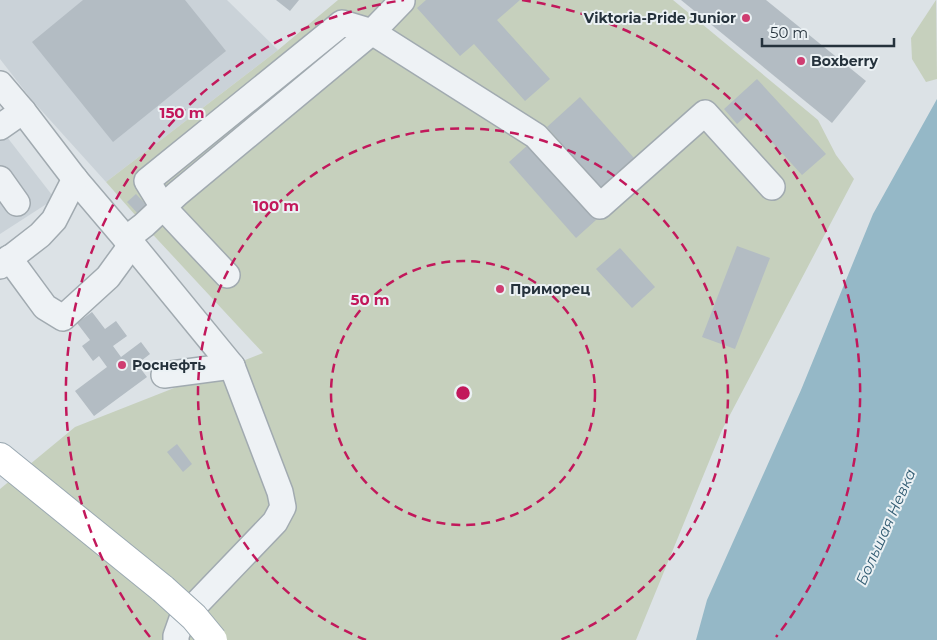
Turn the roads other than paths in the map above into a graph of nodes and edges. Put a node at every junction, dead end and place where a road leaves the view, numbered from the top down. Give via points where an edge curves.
1 (402, 1) edge
2 (372, 32) junction
3 (0, 84) edge
4 (23, 111) junction
5 (0, 128) edge
6 (0, 178) edge
7 (75, 179) junction
8 (772, 187) dead end
9 (17, 203) dead end
10 (163, 207) junction
11 (129, 241) junction
12 (5, 262) edge
13 (227, 276) dead end
14 (232, 366) junction
15 (164, 376) dead end
16 (0, 457) edge
17 (176, 640) edge
18 (213, 640) edge

1 - 2 street
2 - 8 street via 536,136 600,206 705,113
2 - 10 street
3 - 4 street
4 - 5 street
4 - 7 street
6 - 9 street
7 - 11 street
7 - 12 street via 54,220
10 - 11 street
10 - 13 street
11 - 12 street via 108,277 63,318 45,307
11 - 14 street
14 - 15 street
14 - 17 street via 280,492 282,507 275,522 182,619
16 - 18 main road, bridge via 163,589 194,617

